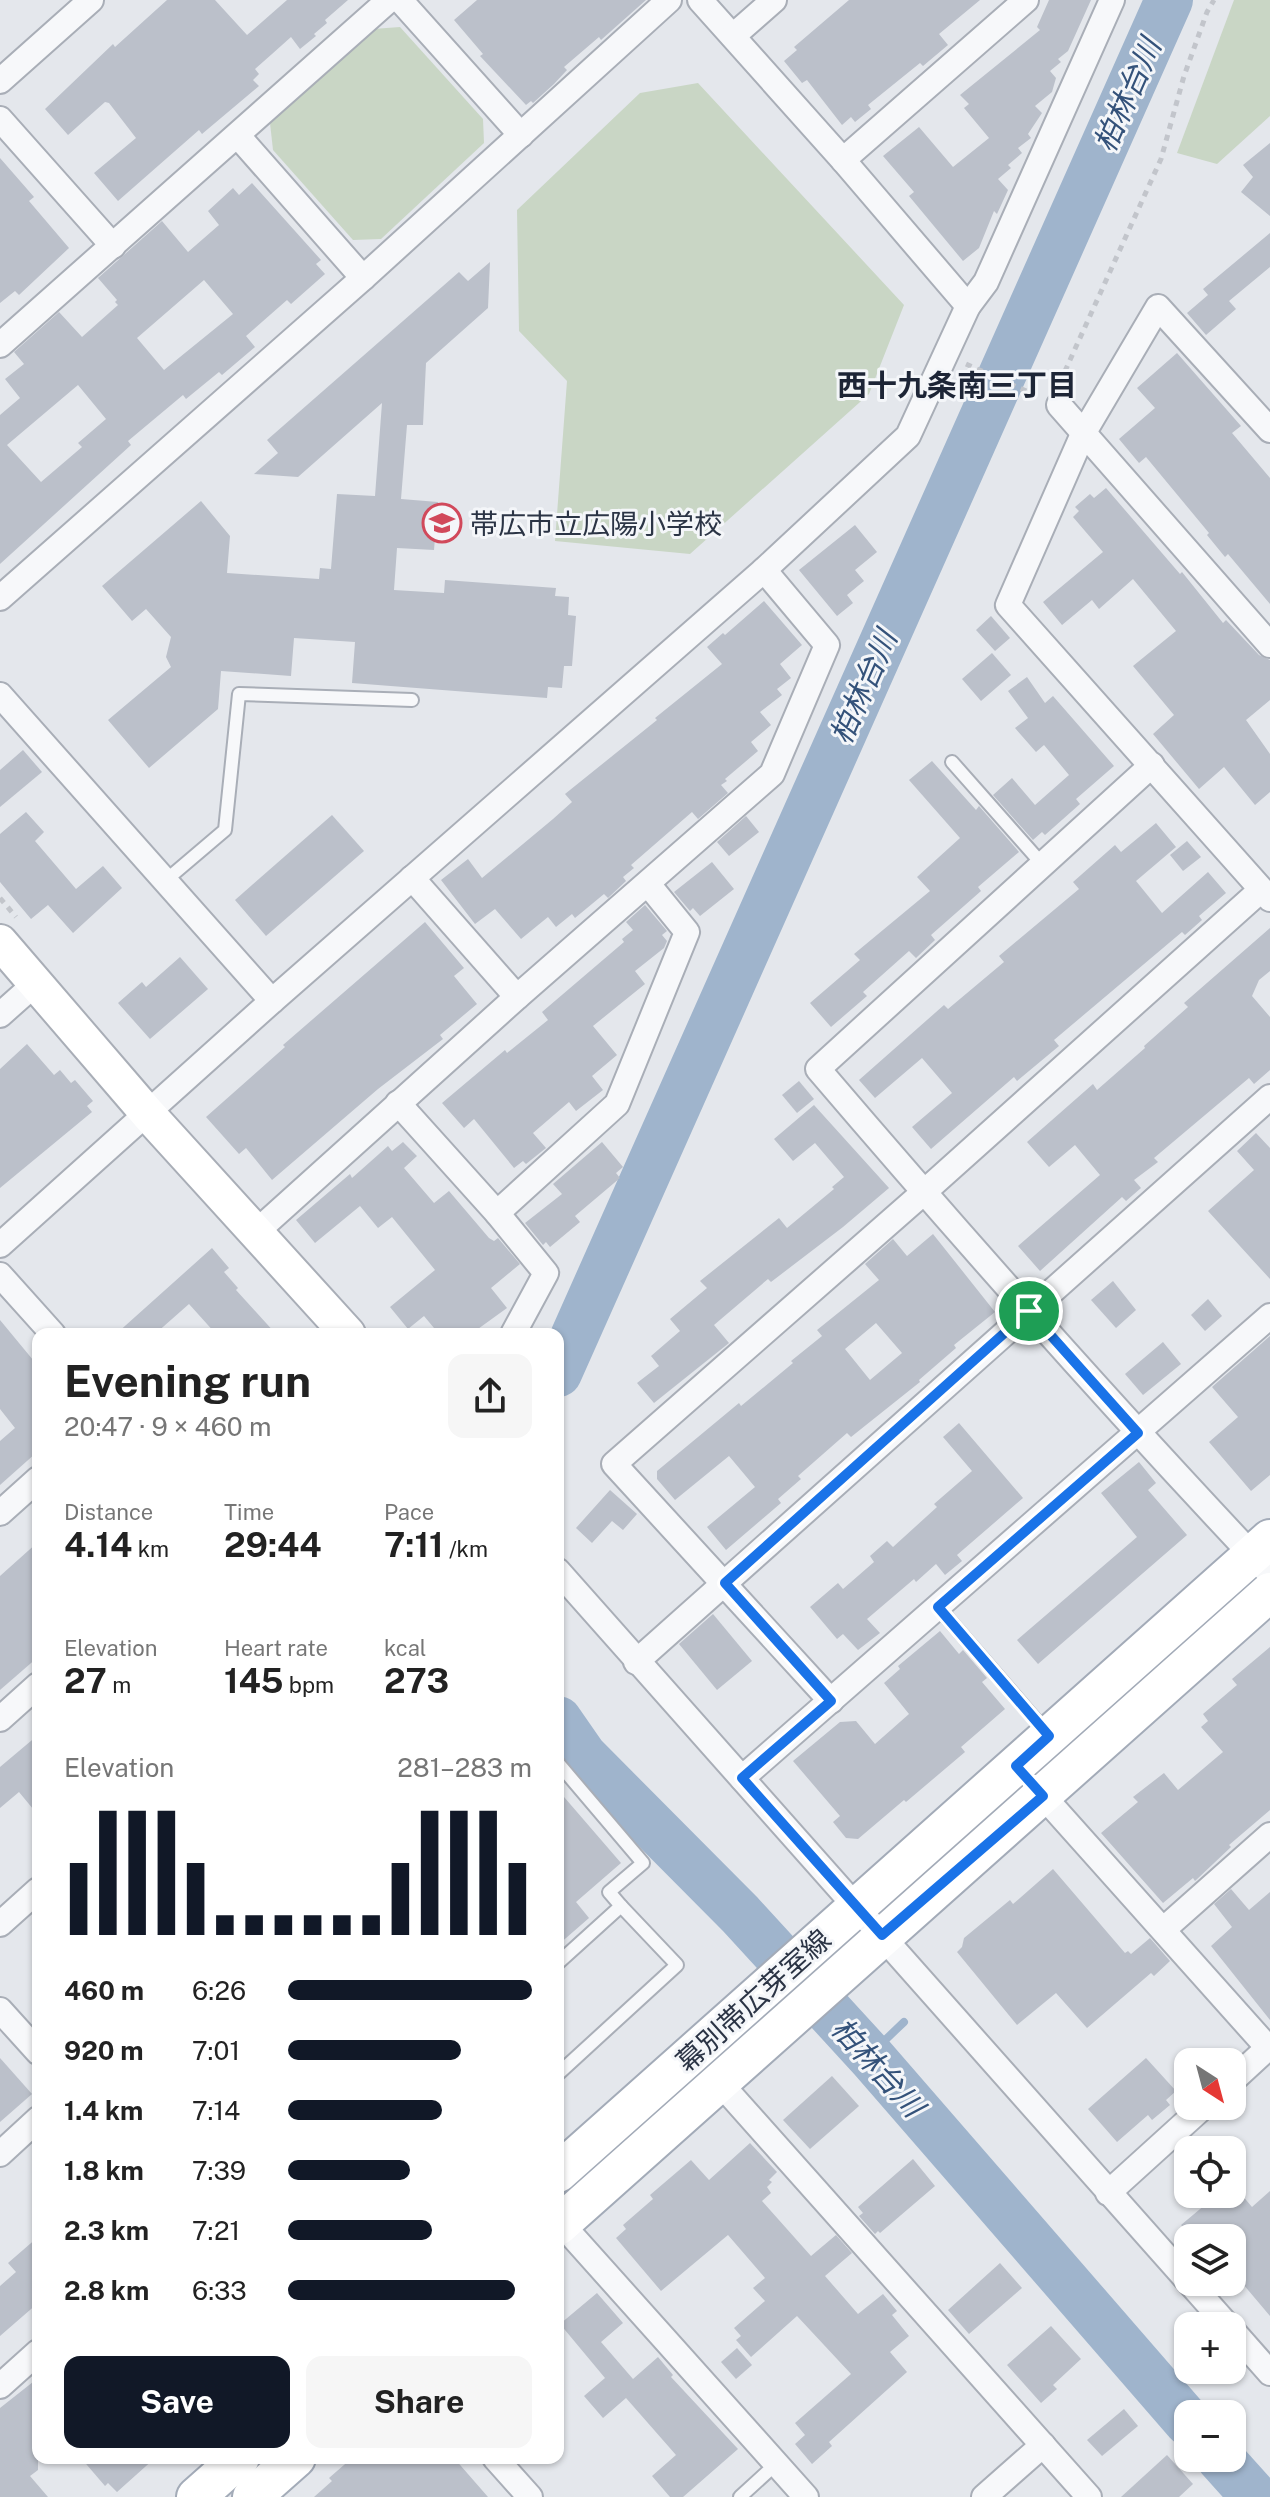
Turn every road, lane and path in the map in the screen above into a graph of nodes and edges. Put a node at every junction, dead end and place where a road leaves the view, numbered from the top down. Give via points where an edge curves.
1 (91, 0) edge
2 (389, 0) edge
3 (400, 0) edge
4 (669, 0) edge
5 (700, 0) edge
6 (774, 0) edge
7 (1026, 0) edge
8 (1112, 0) edge
9 (1214, 0) edge
10 (733, 36) junction
11 (0, 81) edge
12 (0, 119) edge
13 (521, 135) junction
14 (238, 136) junction
15 (843, 160) junction
16 (113, 246) junction
17 (363, 278) junction
18 (968, 306) junction
19 (0, 345) edge
20 (981, 372) dead end
21 (1054, 403) junction
22 (1270, 430) edge
23 (1083, 434) junction
24 (764, 570) junction
25 (0, 598) edge
26 (1270, 645) edge
27 (0, 695) edge
28 (412, 700) dead end
29 (952, 762) dead end
30 (1152, 765) junction
31 (1043, 865) junction
32 (412, 878) junction
33 (165, 881) junction
34 (648, 884) junction
35 (1266, 894) edge
36 (0, 942) edge
37 (36, 983) junction
38 (517, 997) junction
39 (272, 1001) junction
40 (0, 1015) edge
41 (1270, 1097) edge
42 (398, 1103) junction
43 (148, 1114) junction
44 (923, 1193) junction
45 (497, 1213) junction
46 (255, 1233) junction
47 (0, 1245) edge
48 (0, 1275) edge
49 (1029, 1311) junction
50 (1270, 1316) edge
51 (48, 1328) edge
52 (342, 1328) edge
53 (516, 1328) edge
54 (1138, 1433) junction
55 (32, 1484) edge
56 (0, 1513) edge
57 (1264, 1556) edge
58 (564, 1578) edge
59 (725, 1583) junction
60 (1270, 1592) edge
61 (938, 1607) junction
62 (636, 1662) junction
63 (32, 1690) edge
64 (831, 1701) junction
65 (0, 1719) edge
66 (1049, 1736) junction
67 (1016, 1766) junction
68 (564, 1770) edge
69 (742, 1778) junction
70 (1043, 1796) junction
71 (1270, 1835) edge
72 (32, 1895) edge
73 (621, 1906) junction
74 (0, 1924) edge
75 (1164, 1929) junction
76 (856, 1934) junction
77 (564, 1958) edge
78 (0, 2010) edge
79 (32, 2045) edge
80 (1269, 2048) edge
81 (564, 2069) edge
82 (1246, 2069) edge
83 (720, 2083) junction
84 (1189, 2120) edge
85 (32, 2125) edge
86 (0, 2154) edge
87 (564, 2168) edge
88 (1108, 2193) junction
89 (564, 2219) edge
90 (564, 2229) edge
91 (1174, 2266) edge
92 (1201, 2296) edge
93 (1215, 2312) edge
94 (1246, 2346) edge
95 (32, 2357) edge
96 (1270, 2373) edge
97 (0, 2386) edge
98 (1043, 2445) junction
99 (234, 2464) edge
100 (239, 2464) edge
101 (290, 2464) edge
102 (500, 2464) edge
103 (776, 2464) junction
104 (257, 2495) edge
105 (196, 2497) edge
106 (530, 2497) edge
107 (740, 2497) edge
108 (806, 2497) edge
109 (984, 2497) edge
110 (1089, 2497) edge

1 - 11 street
2 - 14 street
3 - 13 street
4 - 13 street
5 - 10 street
6 - 10 street
7 - 15 street
8 - 18 street via 986,282
9 - 21 path via 1184,76 1161,159
10 - 15 street
12 - 16 street
13 - 17 street
14 - 16 street
14 - 17 street
15 - 18 street
16 - 19 street
17 - 25 street
18 - 24 street via 908,436
20 - 21 path
21 - 23 street
22 - 23 street via 1158,307
23 - 26 street
23 - 30 street via 1008,605
24 - 32 street
24 - 34 street via 827,645 772,774
27 - 33 street
28 - 33 lane via 239,694 225,830
29 - 31 lane
30 - 31 street
30 - 35 street
31 - 44 street via 818,1069
32 - 38 street
32 - 39 street
33 - 39 street
34 - 38 street
34 - 45 street via 687,932 617,1104
35 - 44 street
36 - 37 street
37 - 40 street
37 - 43 street
38 - 42 street
39 - 43 street
41 - 49 street
42 - 45 street
42 - 46 street
43 - 46 street
43 - 47 street
44 - 49 street
44 - 59 street via 614,1464
45 - 53 street via 546,1273
46 - 52 street
48 - 51 street
49 - 54 street
49 - 59 street
50 - 54 street
54 - 57 street
54 - 61 street
55 - 56 street
57 - 66 main road, 幕別帯広芽室線
58 - 62 street
59 - 62 street
59 - 64 street
60 - 70 main road, 幕別帯広芽室線
61 - 64 street
61 - 66 lane
62 - 69 street
63 - 65 street
64 - 69 street
66 - 67 main road, 幕別帯広芽室線
67 - 70 street
67 - 76 main road, 幕別帯広芽室線
68 - 73 lane via 643,1863 609,1892
69 - 76 street
70 - 75 street
70 - 76 main road, 幕別帯広芽室線
71 - 75 street
72 - 74 street
73 - 77 lane
73 - 81 lane via 677,1965
75 - 80 street
76 - 83 main road, 幕別帯広芽室線 via 798,2012
76 - 87 main road, 幕別帯広芽室線 via 772,1983
76 - 88 street
78 - 79 street
80 - 82 street
83 - 89 main road, 幕別帯広芽室線
83 - 98 street
84 - 88 street
85 - 86 street
88 - 91 street
90 - 103 street
92 - 93 street
94 - 96 street
95 - 97 street
98 - 109 street
98 - 110 street
99 - 105 main road
100 - 104 street
101 - 104 main road
102 - 106 street
103 - 107 lane
103 - 108 street

